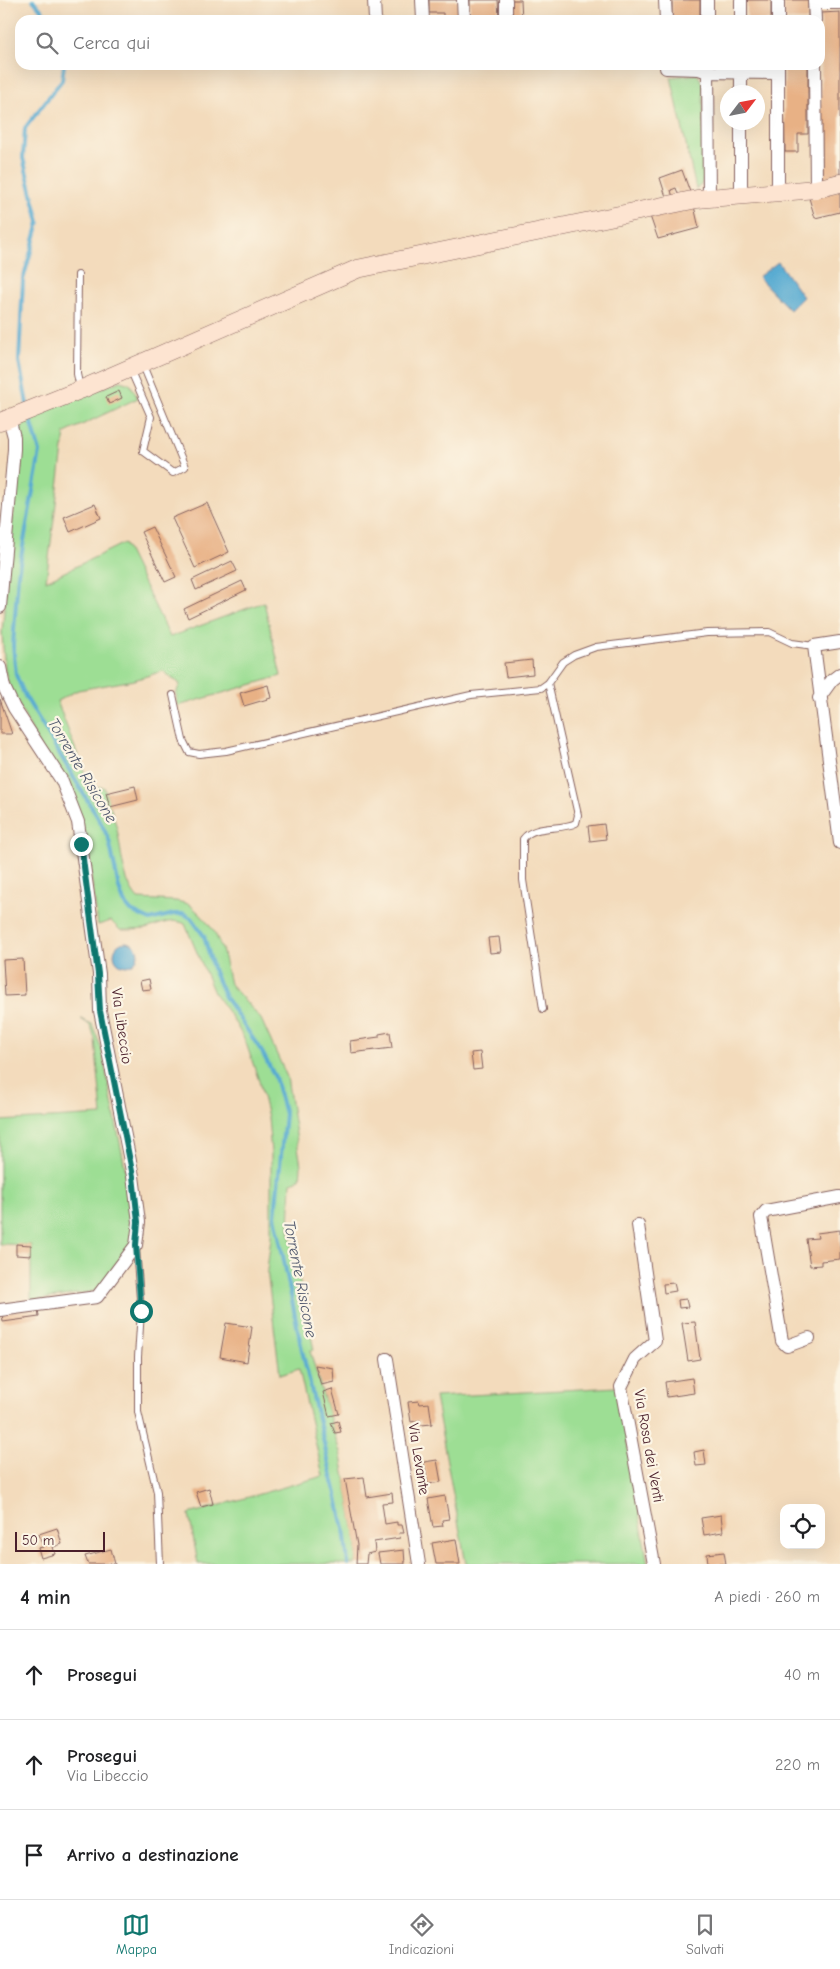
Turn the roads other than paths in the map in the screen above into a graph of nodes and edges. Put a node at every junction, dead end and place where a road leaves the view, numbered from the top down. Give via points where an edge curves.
1 (374, 0) edge
2 (422, 0) edge
3 (463, 0) edge
4 (506, 0) edge
5 (665, 0) edge
6 (707, 0) edge
7 (741, 0) edge
8 (778, 0) edge
9 (814, 1) edge
10 (840, 2) edge
11 (375, 15) edge
12 (423, 15) edge
13 (464, 15) edge
14 (506, 15) edge
15 (666, 15) edge
16 (707, 15) edge
17 (741, 15) edge
18 (778, 15) edge
19 (815, 15) edge
20 (708, 70) edge
21 (741, 70) edge
22 (778, 70) edge
23 (815, 70) edge
24 (741, 85) edge
25 (741, 130) edge
26 (840, 183) edge
27 (816, 189) junction
28 (778, 192) junction
29 (741, 196) junction
30 (709, 199) junction
31 (78, 275) dead end
32 (135, 365) junction
33 (80, 390) junction
34 (5, 420) edge
35 (0, 607) edge
36 (840, 642) edge
37 (814, 646) junction
38 (0, 667) edge
39 (840, 674) edge
40 (548, 683) junction
41 (173, 695) dead end
42 (819, 698) junction
43 (840, 843) edge
44 (543, 1009) dead end
45 (840, 1197) edge
46 (638, 1225) dead end
47 (136, 1245) junction
48 (0, 1310) edge
49 (810, 1338) dead end
50 (386, 1359) dead end
51 (160, 1564) edge
52 (419, 1564) edge
53 (654, 1564) edge

1 - 11 street
2 - 12 street
3 - 13 street
4 - 14 street
5 - 15 street
6 - 16 street
7 - 17 street
8 - 18 street
9 - 10 street
9 - 19 street
20 - 30 street
21 - 24 street
22 - 28 street
23 - 27 street
25 - 29 street
26 - 27 street
27 - 28 street
28 - 29 street
29 - 30 street
30 - 32 street via 357,269
31 - 33 lane via 77,374
32 - 32 lane via 151,416 143,451 173,473 185,467
32 - 33 street
33 - 34 street
34 - 35 street via 14,437 14,449
36 - 37 street
37 - 40 lane via 792,643 768,632 707,633 596,647 563,662
37 - 42 street
38 - 47 street, Via Libeccio via 4,687 14,708 62,781 78,822 100,1011 133,1176 138,1222
39 - 42 street
40 - 41 lane via 541,688 471,695 226,751 198,754 190,752 183,740
40 - 44 lane via 578,815 576,823 532,832 523,839 523,880
42 - 43 street
45 - 49 street via 766,1211 761,1217 782,1341 787,1346
46 - 53 street, Via Rosa dei Venti via 655,1341 635,1359 622,1387
47 - 48 street via 97,1297
47 - 51 lane via 141,1311 138,1412 157,1492
50 - 52 street, Via Levante

